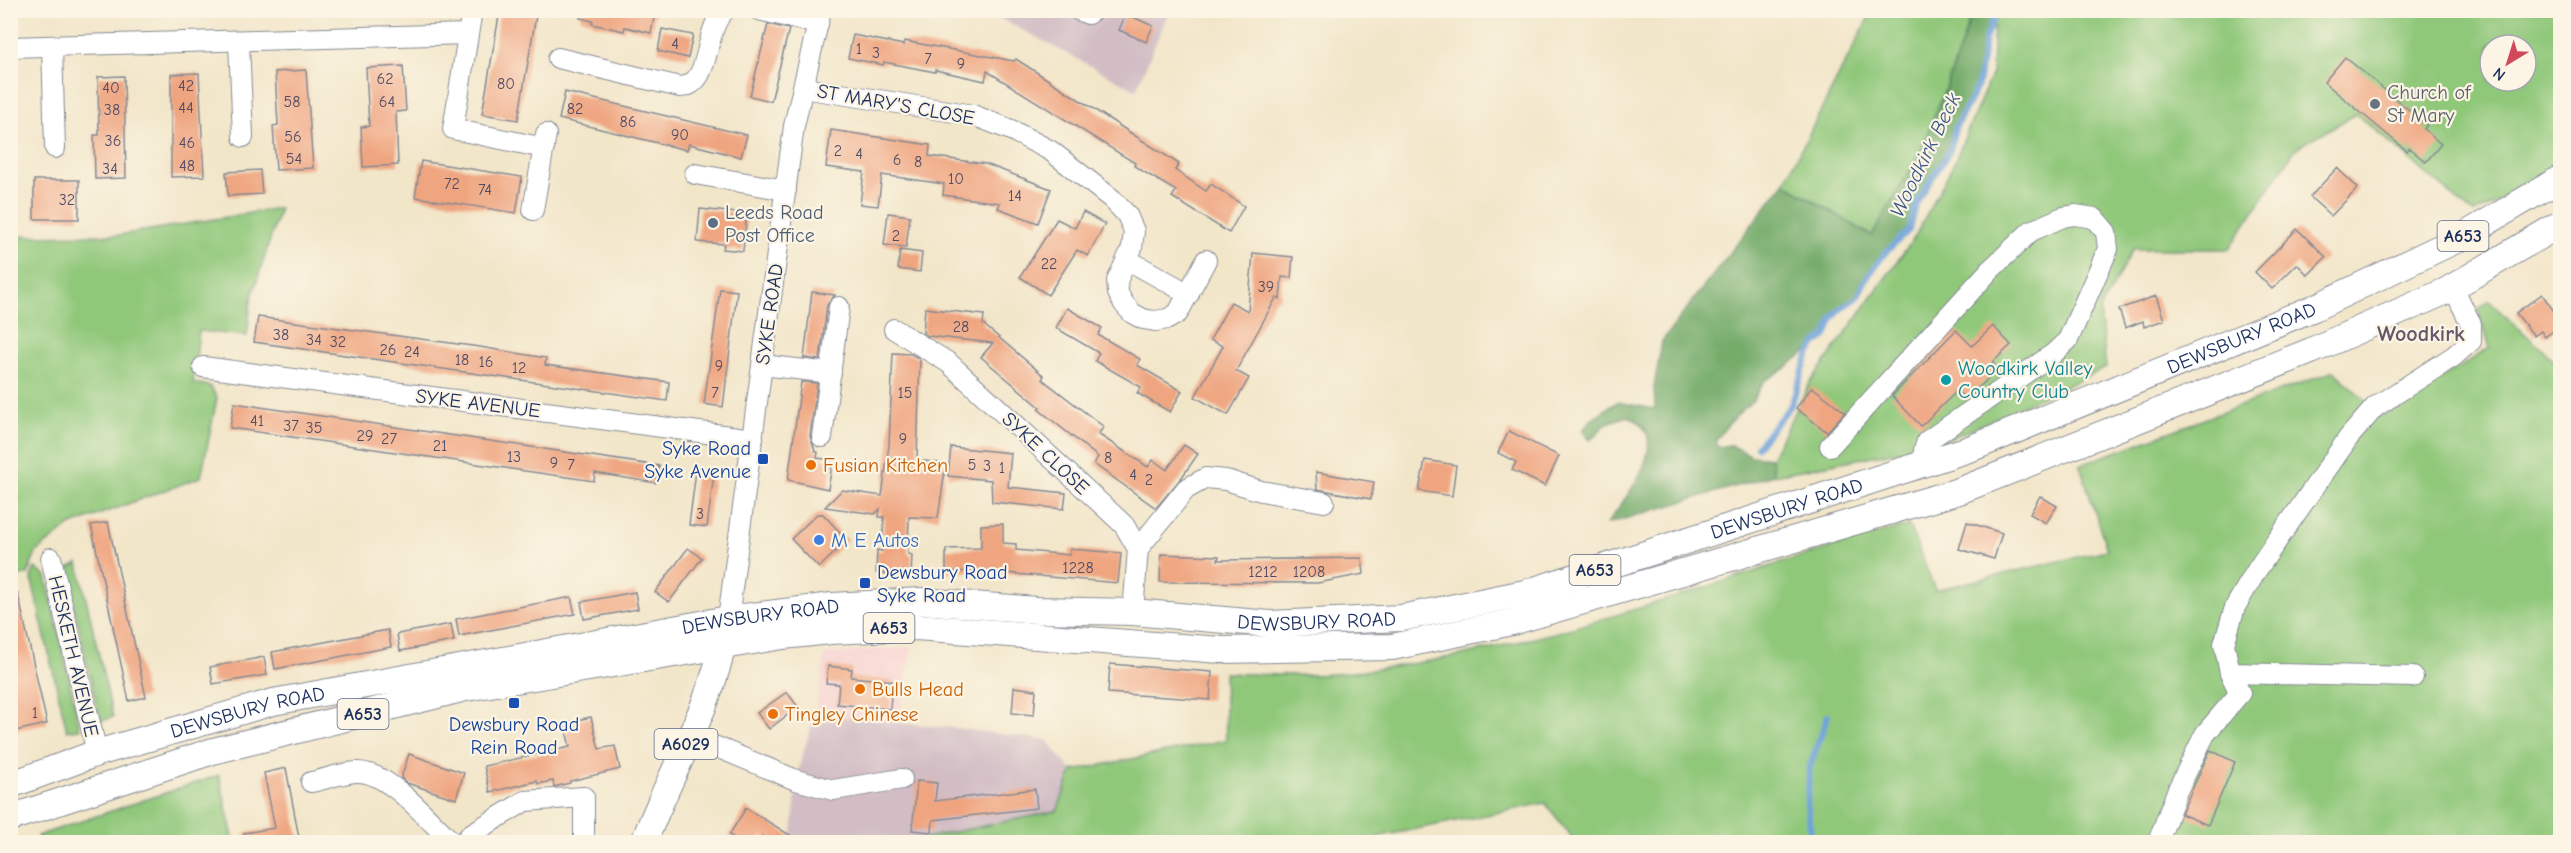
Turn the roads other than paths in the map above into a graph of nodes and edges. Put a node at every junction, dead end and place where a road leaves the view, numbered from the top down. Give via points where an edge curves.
1 (472, 10) edge
2 (725, 10) edge
3 (759, 10) edge
4 (1078, 10) edge
5 (1093, 10) edge
6 (819, 17) edge
7 (468, 34) junction
8 (239, 42) junction
9 (52, 46) junction
10 (10, 47) edge
11 (558, 58) dead end
12 (803, 88) junction
13 (243, 137) dead end
14 (55, 148) dead end
15 (695, 174) dead end
16 (2560, 179) edge
17 (786, 190) junction
18 (533, 210) dead end
19 (2560, 224) edge
20 (1128, 260) junction
21 (1206, 260) dead end
22 (2414, 260) junction
23 (2449, 289) junction
24 (1189, 294) junction
25 (839, 307) dead end
26 (894, 329) dead end
27 (762, 365) junction
28 (203, 367) dead end
29 (831, 373) junction
30 (822, 437) dead end
31 (753, 439) junction
32 (1830, 446) dead end
33 (1924, 463) junction
34 (1324, 502) dead end
35 (1138, 549) junction
36 (51, 558) dead end
37 (1133, 612) junction
38 (728, 619) junction
39 (723, 645) junction
40 (2230, 672) junction
41 (2413, 677) dead end
42 (690, 736) junction
43 (97, 753) junction
44 (902, 778) dead end
45 (311, 782) dead end
46 (10, 785) edge
47 (10, 818) edge
48 (452, 843) edge
49 (464, 843) edge
50 (584, 843) edge
51 (644, 843) edge
52 (2158, 843) edge

1 - 7 street
2 - 11 street via 713,28 699,77 688,86
3 - 6 street
4 - 5 street via 1088,14
6 - 12 street, SYKE ROAD
7 - 8 street
7 - 18 street via 453,129 545,141
8 - 9 street
8 - 13 street
9 - 10 street
9 - 14 street
12 - 17 street, SYKE ROAD
12 - 20 street, ST MARY'S CLOSE via 973,115 1052,151 1126,215 1134,231
15 - 17 street
16 - 22 main road, DEWSBURY ROAD / A653 via 2460,238
17 - 27 street, SYKE ROAD
19 - 23 main road, DEWSBURY ROAD / A653
20 - 24 street
20 - 24 street, ST MARY'S CLOSE via 1117,281 1118,293 1132,313 1149,320 1167,319 1178,313
21 - 24 street, ST MARY'S CLOSE
22 - 23 main road
22 - 33 main road, DEWSBURY ROAD / A653 via 2314,308 1972,448
23 - 39 main road, DEWSBURY ROAD / A653 via 2311,351 1959,492 1512,622 1392,647 1221,650 916,627 831,631
23 - 40 street via 2471,324 2472,341 2375,407 2349,437 2235,607 2224,644
25 - 29 street
26 - 35 street, SYKE CLOSE via 949,363 1124,525
27 - 29 street
27 - 31 street, SYKE ROAD
28 - 31 street, SYKE AVENUE
29 - 30 street
31 - 38 street, SYKE ROAD
32 - 33 street via 1990,270 2031,231 2063,217 2094,218 2106,232 2108,249 2068,340 1927,441
33 - 37 main road, DEWSBURY ROAD / A653 via 1525,592 1401,618 1270,624
34 - 35 street via 1206,478 1186,489
35 - 37 street
36 - 43 street, HESKETH AVENUE
37 - 38 main road, DEWSBURY ROAD / A653 via 921,601 832,606
38 - 39 main road
38 - 43 main road, DEWSBURY ROAD / A653 via 273,702
39 - 42 main road, A6029
39 - 47 main road, DEWSBURY ROAD / A653 via 466,688 213,751
40 - 41 street
40 - 52 street via 2240,693 2205,734 2177,791
42 - 44 street via 796,780 833,790
42 - 51 main road, A6029
43 - 46 main road, DEWSBURY ROAD / A653
45 - 48 street via 357,772 373,774 387,781
49 - 50 street via 471,834 525,801 584,797

